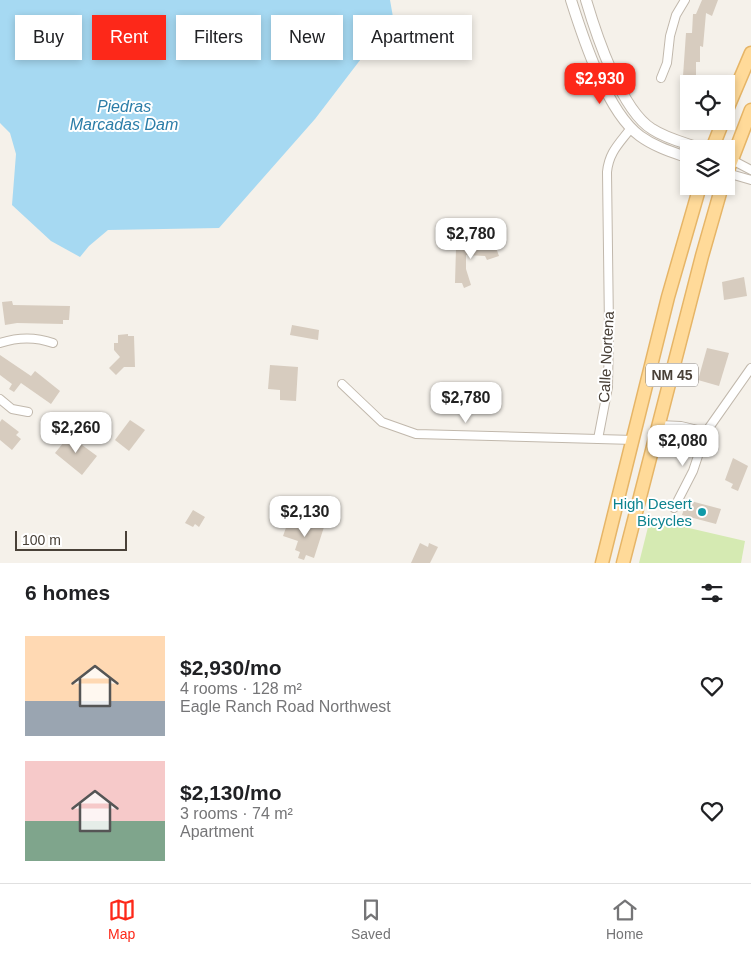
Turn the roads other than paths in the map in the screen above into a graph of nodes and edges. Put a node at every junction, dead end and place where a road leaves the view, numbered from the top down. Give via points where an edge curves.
1 (571, 0) edge
2 (586, 0) edge
3 (684, 0) edge
4 (751, 53) edge
5 (661, 78) dead end
6 (735, 91) edge
7 (751, 110) edge
8 (631, 128) junction
9 (680, 141) edge
10 (735, 145) edge
11 (680, 155) edge
12 (735, 161) edge
13 (751, 170) edge
14 (735, 175) edge
15 (751, 180) edge
16 (697, 195) edge
17 (719, 195) edge
18 (0, 343) edge
19 (53, 343) dead end
20 (751, 368) edge
21 (342, 384) dead end
22 (0, 399) edge
23 (28, 412) dead end
24 (659, 425) junction
25 (706, 432) junction
26 (598, 439) junction
27 (634, 440) junction
28 (674, 508) dead end
29 (602, 563) edge
30 (623, 563) edge

1 - 8 street via 588,54 615,107
2 - 9 street via 602,49 634,112 661,134
3 - 5 street via 670,36 667,63
4 - 6 main road
7 - 10 main road
8 - 11 street via 655,146
8 - 26 street, Calle Nortena via 608,160 608,387
12 - 13 street
14 - 15 street
16 - 27 main road, NM 45 via 668,298
17 - 24 main road, NM 45
18 - 19 street via 12,339 41,339
20 - 25 street
21 - 26 street via 382,422 416,434
22 - 23 street via 12,409
24 - 25 street
24 - 30 main road, NM 45
25 - 28 street via 693,471
26 - 27 street
27 - 29 main road, NM 45

